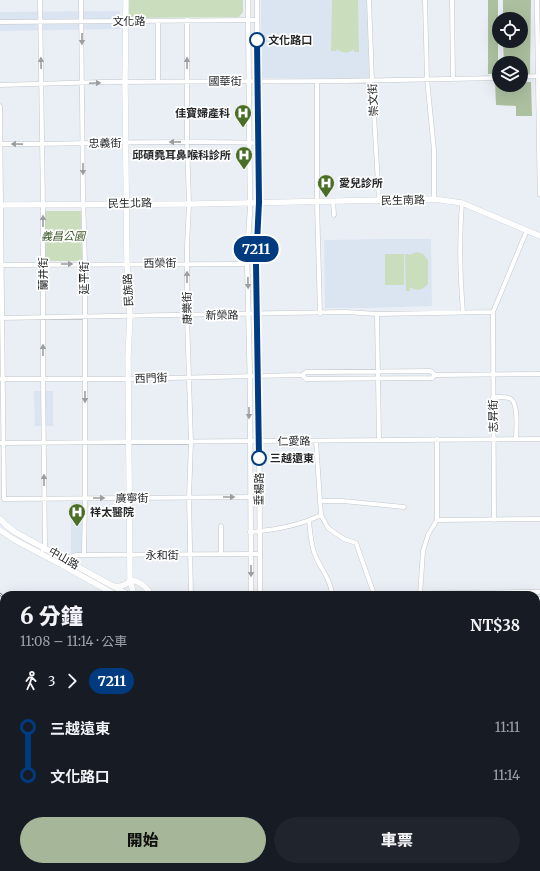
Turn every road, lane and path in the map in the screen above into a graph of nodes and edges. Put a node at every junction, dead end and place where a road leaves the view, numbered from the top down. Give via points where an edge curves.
1 (40, 0) edge
2 (81, 0) edge
3 (126, 0) edge
4 (248, 0) edge
5 (257, 0) edge
6 (369, 0) edge
7 (425, 0) edge
8 (452, 0) edge
9 (537, 0) edge
10 (126, 20) junction
11 (186, 20) junction
12 (248, 20) junction
13 (257, 20) junction
14 (41, 21) junction
15 (82, 21) junction
16 (158, 21) junction
17 (0, 22) edge
18 (538, 76) junction
19 (528, 77) edge
20 (492, 78) edge
21 (427, 79) junction
22 (453, 79) junction
23 (372, 80) junction
24 (187, 81) junction
25 (249, 81) junction
26 (258, 81) junction
27 (317, 81) junction
28 (125, 82) junction
29 (158, 82) junction
30 (42, 83) junction
31 (82, 83) junction
32 (0, 85) edge
33 (0, 106) edge
34 (187, 142) junction
35 (249, 142) junction
36 (126, 143) junction
37 (259, 143) junction
38 (0, 144) edge
39 (42, 144) junction
40 (83, 144) junction
41 (540, 194) edge
42 (434, 199) junction
43 (379, 201) junction
44 (250, 202) junction
45 (259, 202) junction
46 (317, 202) junction
47 (333, 202) junction
48 (462, 203) junction
49 (84, 204) junction
50 (127, 204) junction
51 (189, 204) junction
52 (1, 205) edge
53 (44, 205) junction
54 (334, 215) dead end
55 (527, 230) junction
56 (540, 236) edge
57 (187, 263) junction
58 (43, 264) junction
59 (85, 264) junction
60 (127, 264) junction
61 (247, 264) junction
62 (1, 265) edge
63 (464, 312) junction
64 (493, 312) junction
65 (320, 314) junction
66 (377, 314) junction
67 (248, 315) junction
68 (258, 315) junction
69 (187, 316) junction
70 (130, 317) junction
71 (1, 318) edge
72 (44, 318) junction
73 (84, 318) junction
74 (378, 371) junction
75 (540, 374) edge
76 (302, 375) junction
77 (435, 375) junction
78 (494, 375) junction
79 (259, 376) junction
80 (189, 377) junction
81 (250, 377) junction
82 (84, 378) junction
83 (378, 378) junction
84 (2, 379) edge
85 (43, 379) junction
86 (128, 379) junction
87 (493, 397) junction
88 (437, 439) junction
89 (494, 439) junction
90 (516, 439) junction
91 (540, 439) edge
92 (379, 440) junction
93 (316, 441) junction
94 (128, 442) junction
95 (191, 442) junction
96 (249, 442) junction
97 (259, 442) junction
98 (2, 443) edge
99 (44, 443) junction
100 (85, 443) junction
101 (189, 497) junction
102 (250, 497) junction
103 (259, 497) junction
104 (85, 498) junction
105 (129, 498) junction
106 (4, 499) junction
107 (44, 499) junction
108 (321, 501) junction
109 (0, 503) edge
110 (404, 507) dead end
111 (321, 515) junction
112 (0, 519) edge
113 (540, 519) edge
114 (437, 520) junction
115 (494, 520) junction
116 (309, 521) junction
117 (222, 526) dead end
118 (0, 530) edge
119 (259, 531) junction
120 (250, 532) junction
121 (45, 548) junction
122 (41, 553) junction
123 (190, 554) junction
124 (221, 554) junction
125 (250, 554) junction
126 (260, 554) junction
127 (84, 555) junction
128 (130, 555) junction
129 (65, 558) junction
130 (60, 563) junction
131 (130, 580) junction
132 (114, 586) junction
133 (107, 591) edge
134 (122, 591) edge
135 (129, 591) edge
136 (133, 591) edge
137 (148, 591) edge
138 (191, 591) edge
139 (251, 591) edge
140 (260, 591) edge
141 (332, 591) edge
142 (373, 591) edge
143 (420, 591) edge

1 - 14 street, 蘭井街
2 - 15 street, 延平街
3 - 10 main road, 民族路
4 - 12 street, 垂楊路
5 - 13 street, 垂楊路
6 - 23 street, 崇文街
7 - 21 street
8 - 22 street
9 - 18 street
10 - 15 street, 文化路
10 - 16 street, 文化路
10 - 28 main road, 民族路
11 - 12 street, 文化路
11 - 16 street, 文化路
24 -> 11 street, 康樂街
12 - 13 street, 文化路
12 - 25 street, 垂楊路
13 - 26 street, 垂楊路
14 - 15 street, 文化路
14 - 17 street, 文化路
30 -> 14 street, 蘭井街
15 -> 31 street, 延平街
16 - 29 street
18 - 19 street
18 - 41 street
20 - 22 street, 國華街
21 - 22 street, 國華街
21 - 23 street, 國華街
21 - 42 street via 433,134
23 - 27 street, 國華街
23 - 43 street, 崇文街
24 - 25 street, 國華街
24 - 29 street, 國華街
24 - 34 street, 康樂街
25 - 26 street, 國華街
25 - 35 street, 垂楊路
26 - 27 street, 國華街
26 - 37 street, 垂楊路
27 - 46 street
28 - 29 street, 國華街
31 -> 28 street, 國華街
28 - 36 main road, 民族路
30 - 31 street, 國華街
30 - 32 street, 國華街
30 - 39 street, 蘭井街
31 - 40 street, 延平街
33 - 38 street
34 - 35 street, 忠義街
34 -> 36 street, 忠義街
34 - 51 street, 康樂街
35 - 37 street, 忠義街
35 - 44 street, 垂楊路
36 - 40 street, 忠義街
36 - 50 main road, 民族路
37 - 45 street, 垂楊路
39 -> 38 street, 忠義街
38 - 52 street
39 - 40 street, 忠義街
39 - 53 street, 蘭井街
40 -> 49 street, 延平街
42 - 43 main road, 民生南路
42 - 48 main road, 民生南路
43 - 47 main road, 民生南路
44 - 45 main road, 民生北路
44 - 51 main road, 民生北路
44 - 61 street, 垂楊路
45 - 46 main road, 民生南路
45 - 68 street, 垂楊路 via 256,257
46 - 47 main road, 民生南路
46 - 65 street
47 - 54 street
48 - 55 main road, 民生南路
48 - 63 street via 460,279
49 - 50 main road, 民生北路
49 - 53 main road, 民生北路
49 - 59 street, 延平街
50 - 51 main road, 民生北路
50 - 60 main road, 民族路
51 - 57 street, 康樂街
52 - 53 main road, 民生北路
52 - 62 street
58 -> 53 street, 蘭井街
55 - 56 main road, 民生南路
55 - 64 street
57 - 60 street, 西榮街
57 - 61 street, 西榮街
69 -> 57 street, 康樂街
58 -> 59 street, 西榮街
58 - 62 street, 西榮街
58 - 72 street, 蘭井街
59 - 60 street, 西榮街
59 - 73 street, 延平街
60 - 70 main road, 民族路
61 -> 67 street, 垂楊路
62 - 71 street
63 - 64 street, 新榮路
63 - 66 street, 新榮路
64 - 78 street, 志昇街
65 - 66 street, 新榮路
65 - 68 street, 新榮路
66 - 74 street
67 - 68 street, 新榮路
67 - 69 street, 新榮路
67 - 81 street, 垂楊路
68 - 79 street, 垂楊路
69 - 70 street, 新榮路
69 - 80 street, 康樂街
70 - 73 street, 新榮路
70 - 86 main road, 民族路
71 - 72 street, 新榮路
71 - 84 street
72 - 73 street, 新榮路
85 -> 72 street, 蘭井街
73 - 82 street, 延平街
74 - 76 street, 西門街 via 306,372
74 - 77 street, 西門街 via 431,371
74 - 83 street
75 - 78 street, 西門街
76 - 79 street, 西門街
76 - 83 street, 西門街 via 306,378
77 - 78 street, 西門街
77 - 83 street, 西門街 via 432,378
78 - 87 street, 志昇街
79 - 81 street, 西門街
79 - 97 street, 垂楊路
80 - 81 street, 西門街
80 - 86 street, 西門街
80 - 95 street, 康樂街
81 -> 96 street, 垂楊路
82 - 85 street, 西門街
82 - 86 street, 西門街
82 -> 100 street, 延平街
83 - 92 street
84 - 85 street, 西門街
84 - 98 street
85 - 99 street, 蘭井街
86 - 94 main road, 民族路
87 - 89 street, 志昇街
87 - 90 street via 506,397 514,402
88 - 89 street, 仁愛路
88 - 92 street, 仁愛路
88 - 114 street
89 - 90 street, 仁愛路
89 - 115 street, 志昇街
90 - 91 street, 仁愛路
92 - 93 street, 仁愛路
93 - 97 street, 仁愛路
93 - 108 street
94 - 95 street, 仁愛路
94 - 100 street, 仁愛路
94 - 105 main road, 民族路
95 - 96 street, 仁愛路
95 - 101 street, 康樂街
96 - 97 street, 仁愛路
96 - 102 street, 垂楊路
97 - 103 street, 垂楊路
98 - 99 street, 仁愛路
98 - 106 street
99 - 100 street, 仁愛路
107 -> 99 street, 蘭井街
100 - 104 street, 延平街
101 -> 102 street, 廣寧街
101 - 105 street, 廣寧街
101 - 123 street, 康樂街
102 - 103 street, 廣寧街
102 - 120 street, 垂楊路
103 - 119 street, 垂楊路
104 -> 105 street, 廣寧街
104 - 107 street, 廣寧街
104 - 127 street, 延平街
105 - 128 main road, 民族路
106 - 107 street, 廣寧街
106 - 109 street
107 - 121 street, 蘭井街
108 - 110 street
108 - 111 street
111 - 116 street
111 - 142 street via 328,528 344,539 356,543
112 - 121 main road, 中山路 via 10,528
113 - 115 street
114 - 115 street
114 - 143 street via 428,535 423,551
116 - 119 street
116 - 141 street via 314,553
117 - 124 street
118 - 122 main road, 中山路
119 - 120 street
119 - 126 street, 垂楊路
120 - 125 street, 垂楊路
121 - 122 street
121 - 129 main road, 中山路
122 - 130 main road, 中山路
123 - 124 street, 永和街
123 - 128 street, 永和街
123 - 138 street, 康樂街
124 - 125 street, 永和街
125 - 126 street, 永和街
125 -> 139 street, 垂楊路
126 - 140 street, 垂楊路
127 - 128 street, 永和街
127 - 129 street, 永和街
128 - 131 main road, 民族路
129 - 130 main road
129 - 132 main road, 中山路
130 - 133 main road, 中山路
131 - 132 main road via 123,586
131 - 135 main road, 民族路
131 - 136 main road, 民族路
131 - 137 main road via 143,584
132 - 134 main road, 中山路

